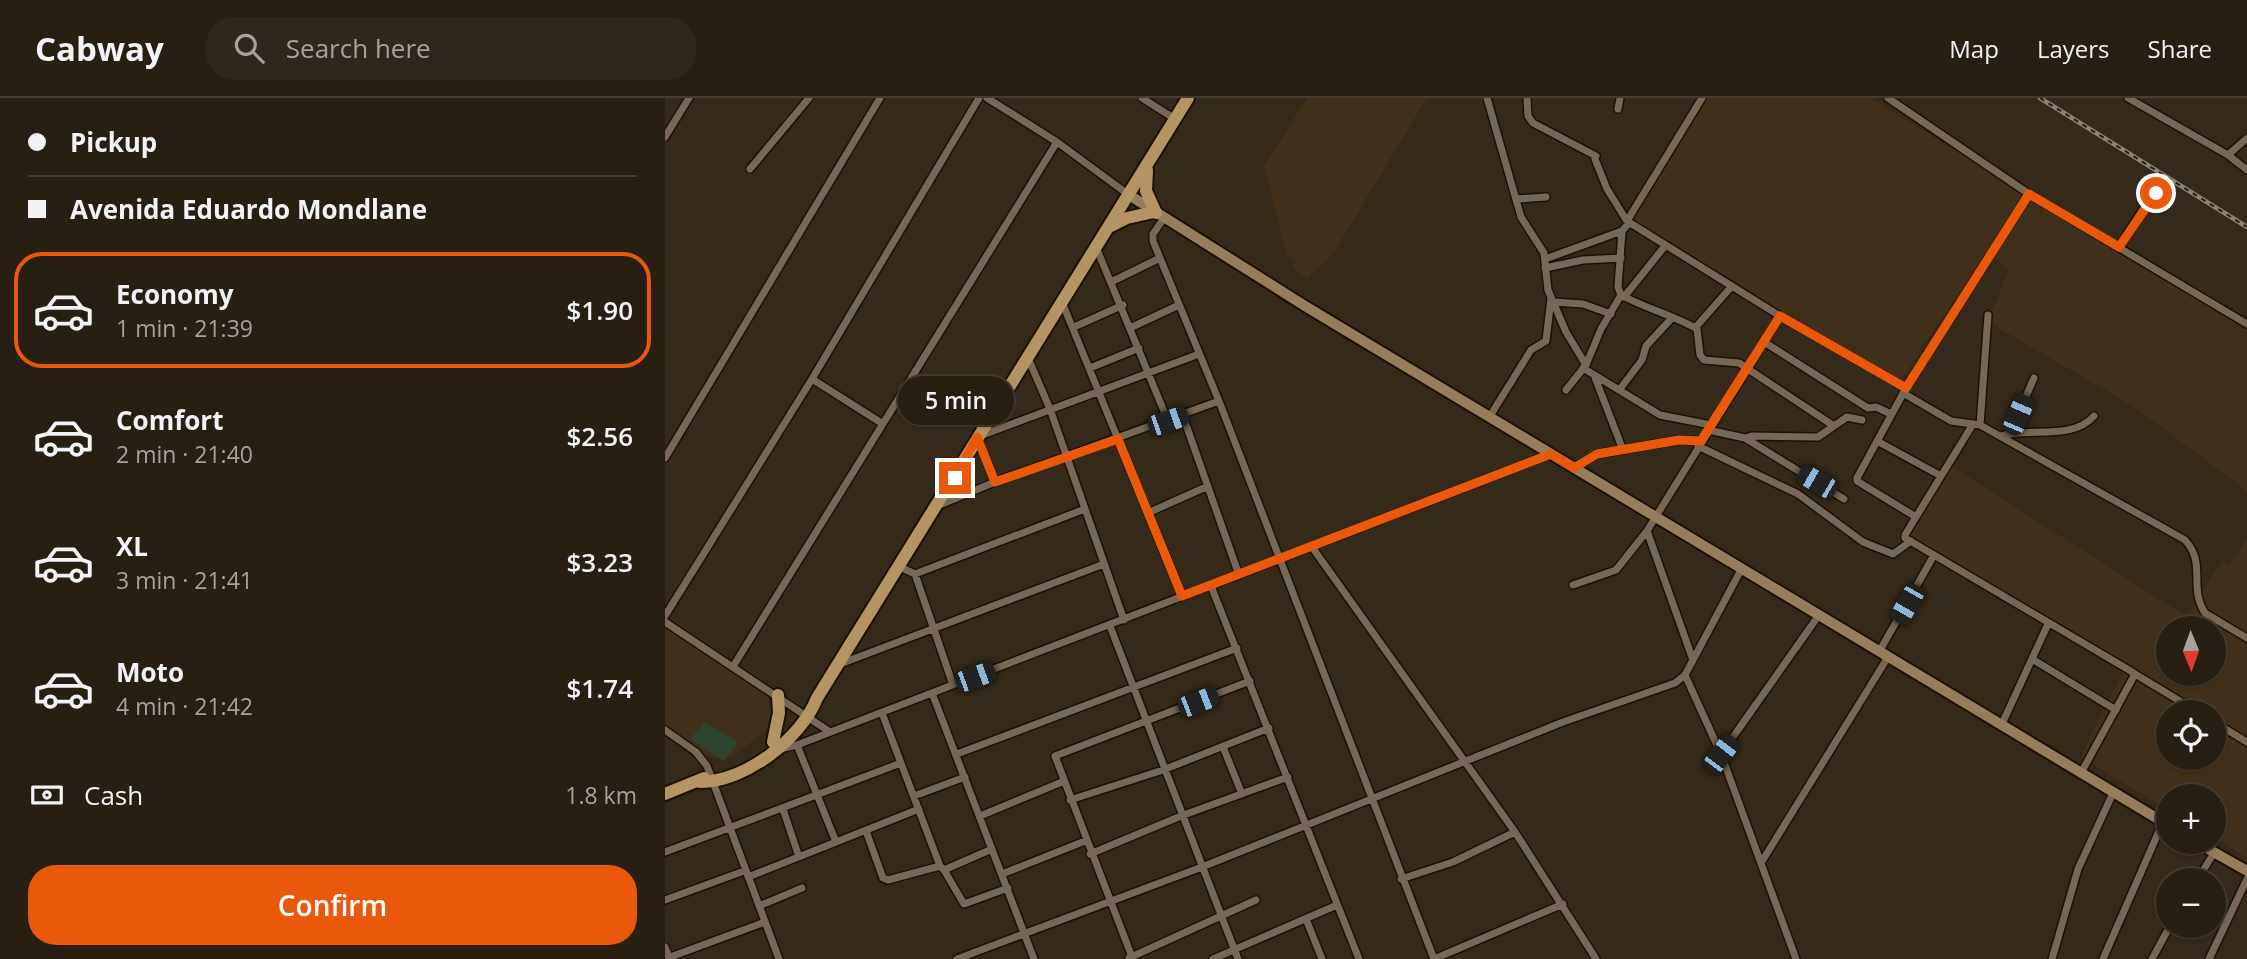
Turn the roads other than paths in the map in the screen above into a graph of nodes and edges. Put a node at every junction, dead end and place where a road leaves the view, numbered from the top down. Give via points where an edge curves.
1 (689, 98) edge
2 (809, 98) edge
3 (880, 98) edge
4 (979, 98) edge
5 (988, 98) edge
6 (1142, 98) edge
7 (1188, 98) edge
8 (1487, 98) edge
9 (1526, 98) edge
10 (1620, 98) edge
11 (1702, 98) edge
12 (1888, 98) edge
13 (2128, 98) edge
14 (1618, 109) dead end
15 (1175, 119) junction
16 (665, 137) edge
17 (2247, 138) edge
18 (1057, 142) junction
19 (2228, 155) junction
20 (1147, 166) junction
21 (750, 169) dead end
22 (2247, 170) edge
23 (2161, 189) dead end
24 (2029, 194) junction
25 (1129, 195) junction
26 (1546, 197) dead end
27 (1517, 200) junction
28 (1158, 214) junction
29 (1628, 222) junction
30 (1109, 228) junction
31 (1622, 231) junction
32 (1096, 246) junction
33 (1665, 246) junction
34 (2119, 247) junction
35 (1160, 258) junction
36 (1621, 258) junction
37 (1545, 259) junction
38 (1545, 268) junction
39 (1113, 281) junction
40 (1732, 286) junction
41 (1623, 296) junction
42 (1552, 300) junction
43 (1062, 301) junction
44 (1122, 305) junction
45 (1179, 305) junction
46 (2247, 313) edge
47 (1611, 314) junction
48 (1988, 315) dead end
49 (1780, 316) junction
50 (1671, 319) junction
51 (2245, 323) edge
52 (1074, 327) junction
53 (1130, 328) junction
54 (1695, 328) junction
55 (1763, 342) junction
56 (1139, 348) junction
57 (1199, 354) junction
58 (1028, 357) junction
59 (1585, 366) junction
60 (1090, 368) junction
61 (1747, 368) junction
62 (1149, 374) junction
63 (1594, 375) junction
64 (2034, 378) dead end
65 (812, 379) junction
66 (1620, 389) junction
67 (1566, 390) dead end
68 (1904, 391) junction
69 (1099, 393) junction
70 (1219, 401) junction
71 (1050, 409) junction
72 (1891, 414) junction
73 (1183, 416) junction
74 (1490, 416) junction
75 (2094, 416) dead end
76 (1862, 420) dead end
77 (1168, 421) junction
78 (883, 424) junction
79 (1977, 425) junction
80 (1834, 426) junction
81 (1710, 427) junction
82 (2010, 433) junction
83 (2001, 436) junction
84 (977, 437) junction
85 (1745, 438) junction
86 (1118, 439) junction
87 (1877, 441) junction
88 (1699, 444) junction
89 (1623, 450) junction
90 (1551, 454) junction
91 (1065, 457) junction
92 (665, 458) edge
93 (1574, 468) junction
94 (1941, 476) junction
95 (995, 482) junction
96 (1206, 486) junction
97 (1844, 499) dead end
98 (933, 508) junction
99 (1085, 509) junction
100 (1150, 512) junction
101 (1654, 516) junction
102 (1916, 517) junction
103 (1647, 531) junction
104 (1911, 541) junction
105 (1312, 547) junction
106 (1934, 555) junction
107 (1278, 560) junction
108 (1104, 564) junction
109 (900, 567) junction
110 (1742, 568) junction
111 (915, 575) junction
112 (1240, 575) junction
113 (1573, 585) dead end
114 (1211, 586) junction
115 (1182, 596) junction
116 (1819, 615) junction
117 (665, 616) edge
118 (1124, 620) junction
119 (665, 622) edge
120 (2048, 624) junction
121 (1110, 626) junction
122 (933, 629) junction
123 (2247, 638) edge
124 (1237, 648) junction
125 (1883, 655) junction
126 (2032, 659) junction
127 (1693, 660) junction
128 (839, 664) junction
129 (734, 665) junction
130 (1685, 674) junction
131 (2135, 674) junction
132 (1249, 681) junction
133 (953, 685) junction
134 (1133, 689) junction
135 (932, 693) junction
136 (778, 695) junction
137 (2178, 700) edge
138 (2116, 710) junction
139 (881, 713) junction
140 (807, 714) junction
141 (1145, 722) junction
142 (2002, 724) junction
143 (1269, 728) junction
144 (665, 730) edge
145 (2226, 730) edge
146 (830, 732) junction
147 (2247, 743) edge
148 (776, 746) junction
149 (797, 746) junction
150 (1223, 747) junction
151 (957, 754) junction
152 (1721, 754) junction
153 (901, 763) junction
154 (1464, 763) junction
155 (1163, 770) junction
156 (2081, 773) junction
157 (965, 777) junction
158 (1288, 777) junction
159 (708, 779) junction
160 (1062, 782) junction
161 (2113, 793) junction
162 (665, 794) edge
163 (1242, 794) junction
164 (815, 796) junction
165 (914, 796) junction
166 (1070, 800) junction
167 (1373, 800) junction
168 (783, 809) junction
169 (919, 809) junction
170 (980, 816) junction
171 (1181, 816) junction
172 (2156, 818) edge
173 (1306, 825) junction
174 (730, 829) junction
175 (866, 831) junction
176 (1515, 832) junction
177 (1085, 841) junction
178 (836, 842) junction
179 (2156, 845) edge
180 (992, 849) junction
181 (665, 852) edge
182 (1090, 854) junction
183 (2216, 854) edge
184 (799, 857) junction
185 (1762, 863) junction
186 (1202, 867) junction
187 (942, 868) junction
188 (2247, 871) edge
189 (746, 874) junction
190 (1002, 874) junction
191 (1401, 879) junction
192 (2247, 879) edge
193 (802, 888) dead end
194 (1008, 888) junction
195 (665, 900) edge
196 (1256, 900) dead end
197 (1108, 901) junction
198 (1563, 904) junction
199 (1337, 905) junction
200 (759, 906) junction
201 (1221, 915) junction
202 (1306, 919) junction
203 (765, 922) junction
204 (1024, 932) junction
205 (2163, 938) edge
206 (665, 947) edge
207 (978, 951) junction
208 (1236, 955) edge
209 (668, 958) edge
210 (1129, 958) edge
211 (779, 959) edge
212 (957, 959) edge
213 (981, 959) edge
214 (1034, 959) edge
215 (1213, 959) edge
216 (1320, 959) edge
217 (1359, 959) edge
218 (1596, 959) edge
219 (1796, 959) edge
220 (2052, 959) edge
221 (2103, 959) edge
222 (2152, 959) edge
223 (2209, 959) edge

1 - 16 street
2 - 21 street
3 - 92 street
4 - 65 street
5 - 18 street
6 - 15 street
7 - 15 main road
8 - 27 street
9 - 29 street via 1533,123 1595,158 1612,199
10 - 14 street
11 - 29 street
12 - 24 street
13 - 19 street
15 - 20 main road
17 - 19 street
18 - 25 street
18 - 78 street
19 - 22 street
20 - 25 main road
20 - 28 main road via 1146,191
23 - 34 street
24 - 34 street
24 - 68 street
25 - 28 main road
25 - 30 main road
26 - 27 street
27 - 37 street via 1524,226
28 - 30 main road via 1127,218
28 - 35 street via 1153,234
28 - 74 main road
29 - 31 street
29 - 33 street
30 - 32 main road
31 - 36 street
31 - 37 street
32 - 39 street
32 - 43 main road
33 - 40 street
33 - 41 street
34 - 51 street
35 - 39 street
35 - 45 street
36 - 38 street
36 - 41 street via 1618,289
37 - 38 street
38 - 42 street
39 - 44 street
40 - 49 street
40 - 54 street
41 - 47 street
41 - 50 street
42 - 47 street
42 - 59 street
42 - 74 street via 1546,341 1531,350
43 - 52 street
43 - 58 main road
44 - 52 street
44 - 53 street
45 - 53 street
45 - 57 street
46 - 51 street
47 - 59 street
48 - 79 street
49 - 55 street
49 - 68 street
50 - 54 street
50 - 66 street via 1646,346
52 - 60 street
53 - 56 street
54 - 61 street via 1702,358 1730,360
55 - 61 street
55 - 72 street via 1868,408
56 - 60 street
56 - 62 street
57 - 62 street
57 - 70 street
58 - 71 street
58 - 84 main road
59 - 63 street
59 - 67 street
60 - 69 street
61 - 80 street
61 - 81 street
62 - 69 street
62 - 77 street
63 - 66 street
63 - 89 street
64 - 82 street
65 - 78 street
65 - 117 street
66 - 81 street via 1660,415
68 - 72 street
68 - 79 street via 1951,421
69 - 71 street
69 - 86 street
70 - 73 street
70 - 107 street
71 - 84 street
71 - 91 street
72 - 87 street
73 - 77 street
73 - 96 street
74 - 90 main road
75 - 82 street via 2070,429
76 - 80 street via 1847,417
77 - 86 street
78 - 129 street
79 - 83 street
79 - 94 street
80 - 85 street via 1818,437
81 - 85 street
81 - 88 street
82 - 83 street
83 - 123 street via 2185,540 2197,557 2196,599 2201,607
84 - 95 street
84 - 98 main road
85 - 97 street
86 - 91 street
86 - 100 street
87 - 94 street
87 - 102 street via 1857,481
88 - 89 street via 1679,440
88 - 101 street
88 - 104 street via 1798,495 1863,542 1893,554
89 - 93 street via 1590,456
90 - 93 main road
90 - 105 street
91 - 95 street
91 - 99 street
93 - 101 main road
94 - 102 street
95 - 98 street
96 - 100 street
96 - 112 street
98 - 109 main road
99 - 108 street
99 - 111 street
100 - 115 street
101 - 103 street
101 - 110 main road
102 - 104 street via 1904,537
103 - 113 street via 1616,570
103 - 127 street
104 - 106 street
105 - 107 street
105 - 154 street
106 - 120 street
106 - 125 street
107 - 112 street
107 - 167 street
108 - 118 street
108 - 122 street
109 - 111 street
109 - 128 main road
110 - 116 main road
110 - 127 street
111 - 122 street
112 - 114 street
114 - 115 street
114 - 124 street
115 - 118 street
116 - 125 main road
116 - 152 street
118 - 121 street
119 - 129 street
120 - 126 street
120 - 131 street
121 - 133 street
121 - 134 street
122 - 128 street
122 - 133 street
124 - 132 street
124 - 134 street
125 - 142 main road
125 - 185 street
126 - 138 street
126 - 142 street
127 - 130 street
128 - 140 main road
129 - 136 street
130 - 152 street
130 - 154 street via 1675,683
131 - 137 street
131 - 138 street
132 - 141 street
132 - 143 street
133 - 135 street
134 - 141 street
134 - 151 street
135 - 139 street
135 - 151 street
136 - 140 street
136 - 148 main road
138 - 156 street
139 - 146 street
139 - 153 street
140 - 146 street
140 - 148 main road
141 - 155 street
141 - 160 street via 1058,753 1055,760
142 - 156 main road
143 - 150 street
143 - 158 street
144 - 159 street via 696,751
145 - 147 street
146 - 149 street
148 - 149 street
148 - 159 main road
149 - 164 street
150 - 155 street
150 - 163 street
151 - 157 street
152 - 185 street
153 - 164 street
153 - 165 street
154 - 167 street
154 - 176 street
155 - 166 street
155 - 171 street
156 - 161 main road
157 - 165 street
157 - 170 street
158 - 163 street
158 - 173 street
159 - 162 main road
159 - 174 street
160 - 166 street
160 - 170 street
161 - 172 main road
161 - 220 street via 2078,869
163 - 171 street
164 - 168 street
164 - 178 street
165 - 169 street
166 - 177 street
167 - 173 street
167 - 191 street
168 - 174 street
168 - 184 street
169 - 175 street
169 - 187 street
170 - 180 street
171 - 182 street
171 - 186 street
173 - 186 street
173 - 199 street
174 - 181 street
174 - 189 street
175 - 178 street
175 - 187 street via 883,878
176 - 191 street via 1453,862
176 - 198 street
177 - 182 street
177 - 190 street
178 - 184 street
179 - 221 street
180 - 187 street
180 - 190 street
182 - 197 street
183 - 188 main road
184 - 189 street
185 - 219 street
186 - 197 street
186 - 201 street
187 - 194 street via 964,904
189 - 195 street
189 - 200 street
190 - 194 street
191 - 198 street via 1434,959
192 - 223 street
193 - 200 street
194 - 204 street
196 - 201 street
197 - 204 street
197 - 210 street
198 - 218 street
199 - 202 street
199 - 217 street
200 - 203 street
201 - 208 street
201 - 210 street
202 - 208 street
202 - 216 street
203 - 209 street
203 - 211 street
204 - 207 street
204 - 214 street
205 - 222 street
206 - 209 street
207 - 212 street
207 - 213 street
208 - 215 street

